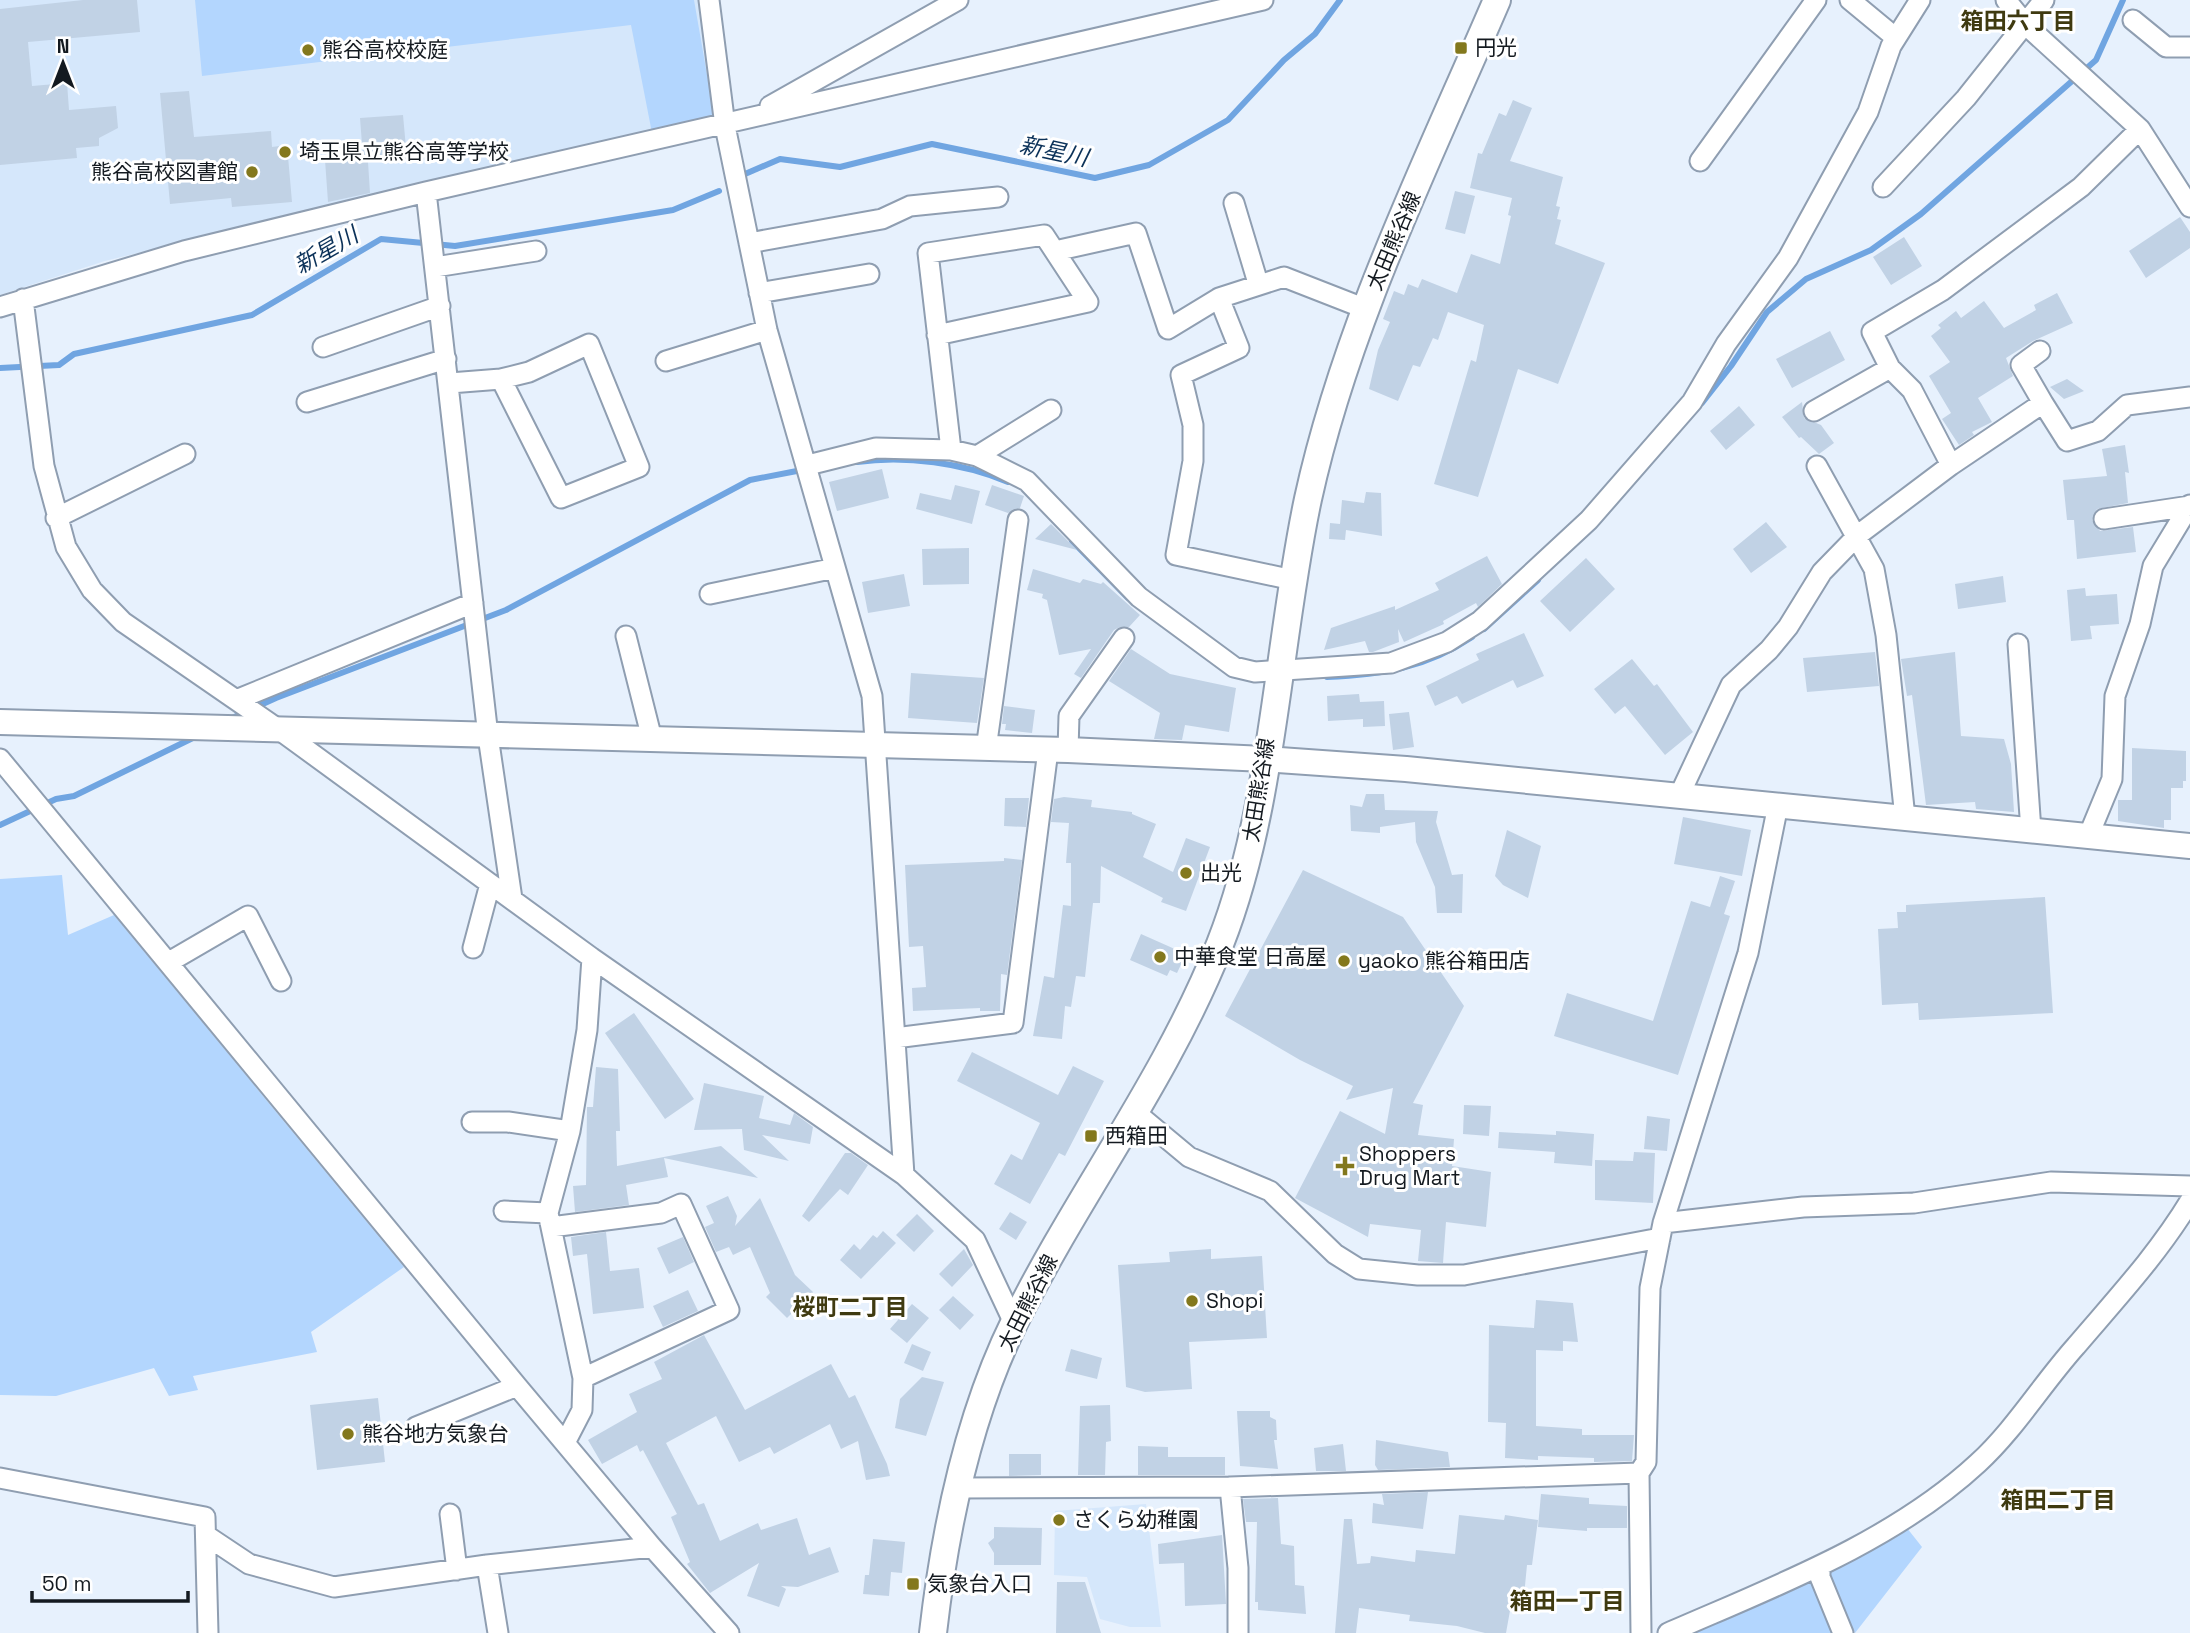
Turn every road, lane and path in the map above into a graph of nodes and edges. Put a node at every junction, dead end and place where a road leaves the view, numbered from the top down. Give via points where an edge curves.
1 (709, 0) edge
2 (958, 0) edge
3 (1264, 0) edge
4 (1497, 0) edge
5 (1816, 0) edge
6 (1850, 0) edge
7 (1920, 0) edge
8 (2006, 0) edge
9 (2044, 0) edge
10 (2133, 20) dead end
11 (2027, 26) junction
12 (1896, 38) junction
13 (2190, 47) edge
14 (751, 117) junction
15 (725, 126) junction
16 (2140, 129) junction
17 (1700, 161) dead end
18 (1883, 187) dead end
19 (426, 192) junction
20 (998, 197) dead end
21 (1234, 203) dead end
22 (2190, 207) edge
23 (749, 243) junction
24 (536, 251) dead end
25 (1055, 251) junction
26 (435, 262) junction
27 (869, 274) dead end
28 (1258, 283) junction
29 (759, 293) junction
30 (1219, 298) junction
31 (23, 299) junction
32 (440, 306) junction
33 (0, 307) edge
34 (1366, 309) junction
35 (767, 330) junction
36 (937, 335) junction
37 (323, 347) dead end
38 (2039, 351) dead end
39 (446, 359) junction
40 (666, 361) dead end
41 (1890, 368) junction
42 (501, 379) junction
43 (450, 383) junction
44 (2190, 397) edge
45 (307, 402) dead end
46 (2043, 403) junction
47 (1051, 410) dead end
48 (1814, 411) dead end
49 (951, 450) junction
50 (185, 454) dead end
51 (977, 456) junction
52 (808, 465) junction
53 (1951, 465) junction
54 (1817, 466) dead end
55 (2190, 505) edge
56 (56, 518) junction
57 (2104, 519) dead end
58 (1018, 520) dead end
59 (1858, 535) junction
60 (835, 568) junction
61 (1293, 580) junction
62 (710, 594) dead end
63 (473, 604) junction
64 (626, 636) dead end
65 (1124, 638) dead end
66 (2018, 644) dead end
67 (1277, 679) junction
68 (236, 701) junction
69 (0, 722) edge
70 (271, 725) junction
71 (488, 736) junction
72 (652, 739) junction
73 (876, 746) junction
74 (986, 749) junction
75 (1058, 750) junction
76 (0, 759) edge
77 (1265, 759) junction
78 (1679, 796) junction
79 (1778, 805) junction
80 (1905, 818) junction
81 (2031, 831) junction
82 (2088, 836) junction
83 (2190, 846) edge
84 (490, 884) junction
85 (512, 899) junction
86 (473, 948) dead end
87 (592, 958) junction
88 (169, 962) junction
89 (281, 981) dead end
90 (895, 1038) junction
91 (1135, 1112) junction
92 (472, 1122) dead end
93 (570, 1131) junction
94 (904, 1175) junction
95 (2190, 1186) edge
96 (2190, 1200) edge
97 (504, 1211) dead end
98 (550, 1220) junction
99 (1662, 1230) junction
100 (1014, 1323) junction
101 (583, 1378) junction
102 (517, 1386) junction
103 (416, 1427) dead end
104 (566, 1441) junction
105 (1639, 1474) junction
106 (0, 1478) edge
107 (1230, 1487) junction
108 (958, 1488) junction
109 (450, 1514) dead end
110 (207, 1536) junction
111 (652, 1547) junction
112 (487, 1566) junction
113 (1819, 1567) junction
114 (457, 1570) junction
115 (208, 1633) edge
116 (498, 1633) edge
117 (729, 1633) edge
118 (933, 1633) edge
119 (1238, 1633) edge
120 (1641, 1633) edge
121 (1668, 1633) edge
122 (1843, 1633) edge

1 - 15 street
2 - 14 street
3 - 14 street
4 - 34 main road, 太田熊谷線
5 - 17 street
6 - 12 street
7 - 12 street
8 - 11 street
9 - 11 street
10 - 13 street via 2166,47
11 - 16 street
11 - 18 street
12 - 67 street via 1868,112 1788,258 1726,344 1692,402 1589,520 1480,621 1447,642 1391,663
14 - 15 street
15 - 19 street
15 - 23 street
16 - 22 street
16 - 41 street via 2081,187 1943,290 1872,332
19 - 26 street
19 - 31 street via 184,251
20 - 23 street via 910,206 882,219
21 - 28 street
23 - 29 street
24 - 26 street
25 - 30 street via 1136,233 1168,329
25 - 36 street via 1088,302
25 - 36 street via 1044,235 928,253
26 - 32 street
27 - 29 street
28 - 30 street
28 - 34 street via 1284,277
29 - 35 street
30 - 61 street via 1239,348 1181,375 1194,425 1194,461 1176,555
31 - 33 street
31 - 56 street via 44,466
32 - 37 street
32 - 39 street
34 - 61 main road, 太田熊谷線 via 1320,450
35 - 40 street
35 - 52 street
36 - 49 street
38 - 46 street via 2021,365
39 - 43 street
39 - 45 street
41 - 48 street
41 - 53 street via 1912,390
42 - 42 street via 529,372 589,344 639,467 561,498
42 - 43 street
43 - 63 street
44 - 46 street via 2127,405 2098,430 2067,441
46 - 53 street
47 - 51 street
49 - 51 street
49 - 52 street via 876,447
50 - 56 street
51 - 67 street via 1027,481 1139,597 1234,667
52 - 60 street
53 - 59 street
54 - 59 street
55 - 57 street
55 - 82 street via 2153,566 2140,624 2115,696 2112,779
56 - 68 street via 66,547 92,590 123,622
58 - 74 street
59 - 78 street via 1822,572 1769,650 1731,685
59 - 80 street via 1874,569 1886,635
60 - 62 street
60 - 73 street via 872,695
61 - 67 main road, 太田熊谷線
63 - 68 street
63 - 71 street
64 - 72 street
65 - 75 street via 1069,716
66 - 81 street
67 - 77 main road, 太田熊谷線
68 - 70 street
69 - 70 street via 224,729
70 - 71 street
70 - 84 street
71 - 72 street
71 - 85 street
72 - 73 street
73 - 74 street
73 - 90 street
74 - 75 street
75 - 77 street
75 - 90 street via 1013,1023
76 - 88 street
77 - 78 street
77 - 91 main road, 太田熊谷線 via 1252,842 1220,942 1186,1019
78 - 79 street
79 - 80 street
79 - 99 street via 1748,953
80 - 81 street
81 - 82 street
82 - 83 street
84 - 85 street
84 - 86 street
85 - 87 street
87 - 93 street via 587,1030
87 - 94 street
88 - 89 street via 248,916
88 - 102 street
90 - 94 street
91 - 99 street via 1189,1157 1270,1191 1335,1254 1359,1269 1464,1276
91 - 100 main road, 太田熊谷線
92 - 93 street
93 - 98 street
94 - 100 street via 975,1240
95 - 99 street via 2051,1182 1914,1203 1803,1208
96 - 113 street via 2168,1238 1979,1463 1918,1509
97 - 98 street
98 - 101 street
98 - 101 street via 661,1213 681,1204 729,1310
99 - 105 street via 1650,1288 1646,1462
100 - 108 main road, 太田熊谷線 via 977,1421
101 - 104 street via 582,1410
102 - 103 street
102 - 104 street
104 - 111 street
105 - 107 street
105 - 120 street
106 - 110 street via 205,1517
107 - 108 street
107 - 119 street via 1238,1568
108 - 118 main road, 太田熊谷線
109 - 114 street
110 - 114 street via 249,1564 334,1587
110 - 115 street
111 - 112 street
111 - 117 street
112 - 114 street
112 - 116 street
113 - 121 street
113 - 122 street

